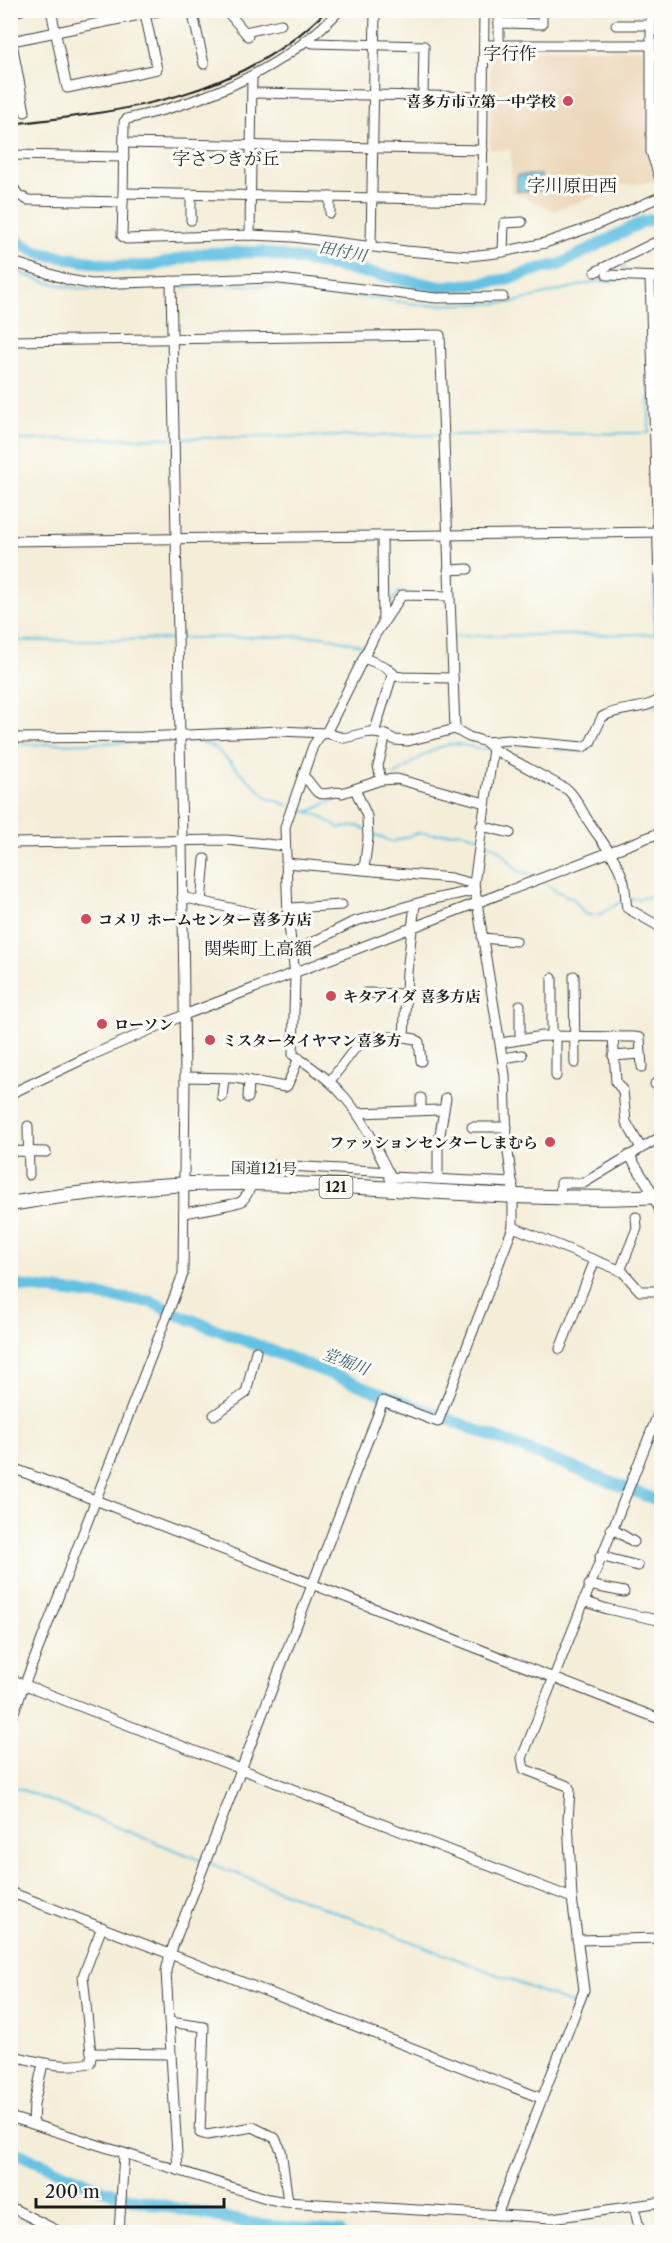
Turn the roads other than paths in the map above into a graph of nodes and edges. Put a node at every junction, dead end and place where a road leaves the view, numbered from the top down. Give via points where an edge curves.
1 (22, 10) edge
2 (51, 10) edge
3 (164, 10) edge
4 (192, 10) edge
5 (226, 10) edge
6 (340, 10) edge
7 (375, 10) edge
8 (484, 10) edge
9 (499, 10) edge
10 (542, 10) edge
11 (651, 10) edge
12 (10, 13) edge
13 (138, 14) edge
14 (499, 23) junction
15 (281, 24) dead end
16 (616, 25) dead end
17 (651, 25) junction
18 (55, 32) junction
19 (11, 37) edge
20 (305, 40) junction
21 (375, 45) junction
22 (484, 45) junction
23 (499, 45) junction
24 (651, 45) junction
25 (204, 64) dead end
26 (252, 77) junction
27 (253, 93) junction
28 (374, 96) junction
29 (423, 98) junction
30 (484, 98) junction
31 (25, 112) dead end
32 (650, 115) junction
33 (662, 115) edge
34 (124, 142) junction
35 (251, 145) junction
36 (373, 148) junction
37 (483, 150) junction
38 (10, 155) edge
39 (124, 157) junction
40 (10, 182) edge
41 (662, 185) edge
42 (191, 194) junction
43 (251, 195) junction
44 (662, 196) edge
45 (123, 197) junction
46 (330, 197) junction
47 (372, 198) junction
48 (330, 213) dead end
49 (191, 220) dead end
50 (522, 222) dead end
51 (250, 235) junction
52 (662, 238) edge
53 (371, 246) junction
54 (503, 252) junction
55 (10, 261) edge
56 (595, 272) dead end
57 (607, 275) dead end
58 (650, 277) junction
59 (662, 277) edge
60 (171, 281) junction
61 (503, 297) dead end
62 (173, 338) junction
63 (10, 341) edge
64 (662, 364) edge
65 (651, 365) junction
66 (658, 399) edge
67 (658, 428) edge
68 (659, 465) edge
69 (659, 531) edge
70 (382, 536) junction
71 (447, 536) junction
72 (175, 539) junction
73 (10, 541) edge
74 (468, 569) dead end
75 (448, 570) junction
76 (449, 596) junction
77 (383, 624) junction
78 (661, 627) edge
79 (364, 658) junction
80 (661, 668) edge
81 (393, 673) junction
82 (453, 678) junction
83 (662, 682) edge
84 (662, 698) edge
85 (455, 729) junction
86 (326, 733) junction
87 (374, 733) junction
88 (180, 734) junction
89 (386, 735) junction
90 (10, 738) edge
91 (489, 746) junction
92 (303, 776) junction
93 (381, 780) junction
94 (355, 789) junction
95 (485, 804) junction
96 (481, 826) junction
97 (662, 832) edge
98 (510, 833) dead end
99 (182, 840) junction
100 (10, 843) edge
101 (285, 846) junction
102 (610, 852) junction
103 (205, 859) dead end
104 (286, 863) junction
105 (364, 869) junction
106 (475, 887) junction
107 (182, 897) junction
108 (201, 902) junction
109 (478, 903) junction
110 (415, 904) junction
111 (342, 905) dead end
112 (288, 913) junction
113 (413, 927) junction
114 (662, 928) edge
115 (482, 938) junction
116 (516, 941) dead end
117 (291, 953) junction
118 (295, 974) junction
119 (574, 976) dead end
120 (552, 978) dead end
121 (365, 993) dead end
122 (406, 994) junction
123 (520, 1005) dead end
124 (184, 1015) junction
125 (556, 1035) junction
126 (573, 1035) junction
127 (613, 1036) junction
128 (404, 1038) junction
129 (520, 1039) junction
130 (501, 1043) junction
131 (640, 1054) junction
132 (522, 1055) dead end
133 (613, 1056) junction
134 (299, 1058) junction
135 (503, 1058) junction
136 (421, 1061) dead end
137 (575, 1063) dead end
138 (642, 1067) dead end
139 (556, 1076) dead end
140 (185, 1077) junction
141 (224, 1078) junction
142 (249, 1081) junction
143 (330, 1081) junction
144 (10, 1094) edge
145 (222, 1097) dead end
146 (248, 1098) dead end
147 (421, 1098) dead end
148 (446, 1098) dead end
149 (421, 1110) junction
150 (439, 1110) dead end
151 (358, 1113) junction
152 (28, 1126) dead end
153 (472, 1127) dead end
154 (507, 1127) junction
155 (662, 1136) edge
156 (641, 1148) junction
157 (10, 1151) edge
158 (29, 1152) junction
159 (46, 1152) dead end
160 (628, 1155) junction
161 (29, 1175) dead end
162 (390, 1179) junction
163 (438, 1179) junction
164 (257, 1184) junction
165 (184, 1185) junction
166 (513, 1190) junction
167 (658, 1196) edge
168 (560, 1197) junction
169 (10, 1204) edge
170 (184, 1213) junction
171 (662, 1215) edge
172 (636, 1216) dead end
173 (513, 1227) junction
174 (595, 1260) junction
175 (620, 1271) junction
176 (662, 1292) edge
177 (560, 1350) dead end
178 (256, 1351) dead end
179 (662, 1404) edge
180 (214, 1415) dead end
181 (10, 1467) edge
182 (97, 1500) junction
183 (611, 1528) junction
184 (634, 1542) dead end
185 (600, 1556) junction
186 (638, 1566) dead end
187 (589, 1585) junction
188 (314, 1586) junction
189 (624, 1593) dead end
190 (583, 1601) junction
191 (662, 1621) edge
192 (10, 1679) edge
193 (553, 1679) junction
194 (25, 1684) junction
195 (662, 1720) edge
196 (10, 1722) edge
197 (242, 1769) junction
198 (10, 1892) edge
199 (572, 1898) junction
200 (102, 1927) junction
201 (662, 1938) edge
202 (578, 1940) junction
203 (170, 1954) junction
204 (170, 2022) junction
205 (91, 2053) junction
206 (171, 2054) junction
207 (10, 2055) edge
208 (43, 2064) junction
209 (541, 2098) junction
210 (10, 2117) edge
211 (33, 2124) junction
212 (124, 2154) junction
213 (178, 2170) junction
214 (288, 2202) junction
215 (662, 2202) edge
216 (634, 2206) junction
217 (10, 2207) edge
218 (498, 2215) junction
219 (60, 2232) edge
220 (119, 2232) edge
221 (640, 2232) edge

1 - 12 street
2 - 18 street
3 - 13 street
4 - 25 street
5 - 15 street via 247,34
6 - 20 street
7 - 21 street
8 - 22 street
9 - 14 street
10 - 14 street via 542,24
11 - 17 street
13 - 18 street
13 - 18 street via 157,69 95,83 67,88
14 - 23 street
16 - 17 street
17 - 24 street
18 - 19 street
19 - 31 street
20 - 21 street
20 - 26 street
21 - 28 street
21 - 29 street via 424,46
22 - 23 street
22 - 30 street
23 - 24 street
24 - 32 street
26 - 27 street
26 - 34 street via 202,99 127,119
27 - 28 street
27 - 35 street
28 - 29 street
28 - 36 street
29 - 30 street
30 - 37 street
32 - 33 street
32 - 41 street via 651,152
34 - 35 street
34 - 39 street
35 - 36 street
35 - 43 street
36 - 37 street
36 - 47 street
37 - 47 street via 482,200
38 - 39 street
39 - 45 street
40 - 45 street via 18,195 28,200
42 - 43 street
42 - 45 street
42 - 49 street
43 - 46 street
43 - 51 street
44 - 54 street via 572,235
45 - 51 street via 122,236 126,239
46 - 47 street
46 - 48 street
47 - 53 street
50 - 54 street via 504,222
51 - 53 street
52 - 56 street
53 - 54 street via 469,256
55 - 60 street via 91,284
57 - 58 street
58 - 59 street
58 - 65 street
60 - 61 street via 290,279 436,298
60 - 62 street
62 - 63 street
62 - 71 street via 440,335
62 - 72 street
64 - 65 street
65 - 66 street
66 - 67 street
67 - 68 street
68 - 69 street
69 - 71 street
69 - 78 street
70 - 71 street
70 - 72 street
70 - 77 street
71 - 75 street
72 - 73 street
72 - 88 street
74 - 75 street
75 - 76 street
76 - 77 street via 402,595
76 - 82 street
77 - 79 street
78 - 80 street
79 - 81 street
79 - 86 street
80 - 83 street
81 - 82 street via 414,679
81 - 87 street
82 - 85 street
84 - 91 street via 602,717 590,743 583,747 508,740 494,740
85 - 89 street via 408,741
85 - 91 street
86 - 87 street via 344,738
86 - 88 street
86 - 92 street via 313,746
87 - 89 street
88 - 90 street
88 - 99 street
89 - 93 street via 378,766
91 - 95 street
91 - 102 street via 568,790
92 - 94 street via 318,793 342,794
92 - 101 street via 285,827
93 - 94 street
93 - 95 street via 397,779
94 - 105 street via 367,816
95 - 96 street
96 - 98 street
96 - 106 street
97 - 102 street
99 - 100 street
99 - 101 street
99 - 107 street
101 - 104 street
102 - 109 street
102 - 114 street via 623,880 627,908
103 - 108 street
104 - 105 street
104 - 112 street
105 - 106 street via 451,878
106 - 109 street
106 - 110 street
107 - 108 street
107 - 124 street
108 - 112 street via 270,917
109 - 113 street
109 - 115 street
110 - 113 street
110 - 117 street via 353,922
111 - 112 street
112 - 117 street
113 - 118 street
113 - 122 street
115 - 116 street
115 - 130 street
117 - 118 street
118 - 124 street
118 - 134 street via 292,1052
119 - 126 street
120 - 125 street via 552,1032
121 - 122 street
122 - 128 street
123 - 129 street
124 - 140 street
124 - 144 street
125 - 126 street
125 - 129 street
125 - 139 street
126 - 127 street
126 - 137 street
127 - 131 street via 640,1038
127 - 133 street
128 - 136 street via 419,1042
128 - 143 street via 362,1039
129 - 130 street
130 - 135 street
131 - 133 street
131 - 138 street
132 - 135 street
133 - 156 street via 627,1122
134 - 142 street via 288,1086
134 - 143 street
135 - 154 street
140 - 141 street
140 - 165 street
141 - 142 street
141 - 145 street
142 - 146 street
143 - 151 street
147 - 149 street
148 - 163 street via 438,1146
149 - 150 street
149 - 151 street
151 - 162 street
152 - 158 street
153 - 154 street
154 - 166 street
155 - 156 street
156 - 160 street
157 - 158 street
158 - 159 street
158 - 161 street
160 - 167 street
160 - 168 street via 584,1183 561,1183
162 - 163 street
162 - 164 highway, 国道121号 / 121
162 - 164 street via 274,1165
162 - 166 highway, 国道121号 / 121
163 - 166 street
164 - 165 highway, 国道121号 / 121
164 - 170 street via 236,1205
165 - 169 highway, 国道121号 / 121
165 - 170 street
166 - 168 highway, 国道121号 / 121
166 - 173 street
167 - 168 highway, 国道121号 / 121
167 - 171 street
170 - 182 street via 183,1274
172 - 175 street via 637,1228
173 - 174 street
173 - 188 street via 438,1422 383,1401
174 - 175 street
174 - 177 street
175 - 176 street via 640,1291
178 - 180 street via 246,1393
179 - 183 street
181 - 182 street
182 - 188 street
182 - 194 street
183 - 184 street
183 - 185 street
185 - 186 street
185 - 187 street
187 - 189 street
187 - 190 street
188 - 193 street
188 - 197 street
190 - 191 street
190 - 193 street
192 - 194 street
193 - 195 street
193 - 199 street via 522,1764 524,1769 570,1790
194 - 196 street
194 - 197 street
197 - 199 street
197 - 203 street
198 - 200 street
199 - 202 street
200 - 203 street
200 - 205 street via 83,1976
201 - 202 street
202 - 209 street via 584,1990
203 - 204 street via 166,1971
203 - 209 street
204 - 206 street
204 - 214 street via 204,2027 199,2132 207,2135 253,2127 275,2138 281,2150
205 - 206 street
205 - 208 street via 90,2063
206 - 213 street
207 - 208 street
208 - 211 street
209 - 218 street
210 - 211 street
211 - 212 street
212 - 213 street
212 - 220 street
213 - 214 street
214 - 218 street
215 - 216 street
216 - 218 street via 562,2218
216 - 221 street
217 - 219 street

